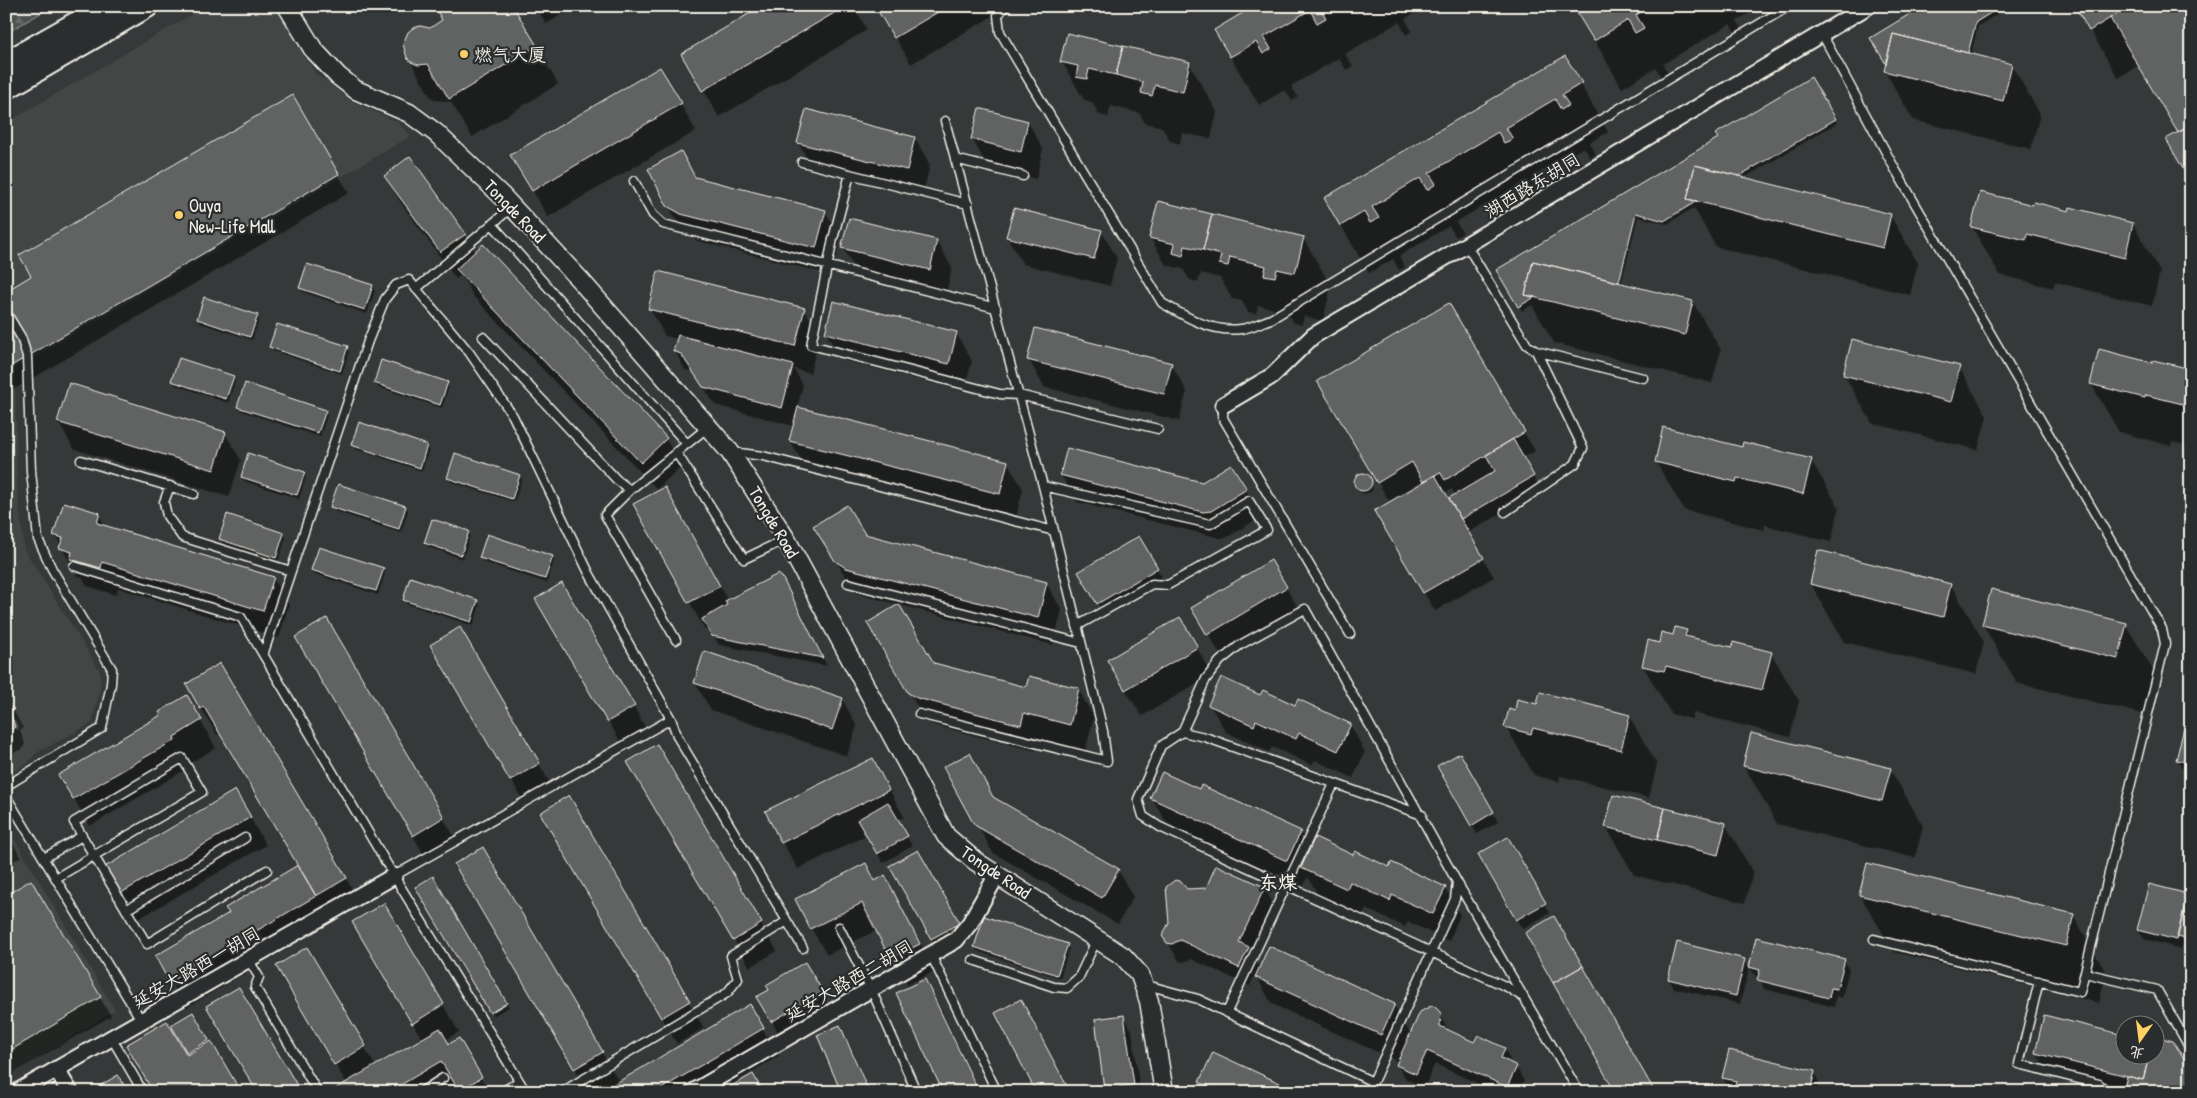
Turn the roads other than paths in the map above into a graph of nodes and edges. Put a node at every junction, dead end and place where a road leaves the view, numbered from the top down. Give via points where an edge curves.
1 (107, 6) edge
2 (147, 6) edge
3 (287, 6) edge
4 (1005, 6) edge
5 (1789, 6) edge
6 (1868, 6) edge
7 (1822, 34) junction
8 (6, 63) edge
9 (6, 88) edge
10 (945, 121) dead end
11 (956, 159) junction
12 (802, 162) dead end
13 (850, 174) junction
14 (1023, 176) dead end
15 (634, 180) dead end
16 (968, 204) junction
17 (512, 207) junction
18 (492, 224) junction
19 (1467, 246) junction
20 (828, 267) junction
21 (416, 289) junction
22 (996, 308) junction
23 (6, 312) edge
24 (483, 337) dead end
25 (1536, 351) junction
26 (1643, 378) dead end
27 (1019, 395) junction
28 (1223, 406) joint
29 (708, 427) junction
30 (1158, 429) dead end
31 (687, 444) junction
32 (676, 452) junction
33 (730, 452) junction
34 (81, 460) dead end
35 (170, 486) junction
36 (1043, 486) junction
37 (630, 490) junction
38 (194, 494) dead end
39 (1504, 512) dead end
40 (1054, 531) junction
41 (786, 539) junction
42 (74, 566) dead end
43 (291, 571) junction
44 (848, 583) dead end
45 (1077, 626) junction
46 (1350, 634) dead end
47 (676, 640) dead end
48 (1081, 643) junction
49 (264, 652) junction
50 (919, 714) dead end
51 (671, 719) junction
52 (1182, 732) junction
53 (1334, 784) junction
54 (6, 786) edge
55 (6, 796) edge
56 (1422, 815) junction
57 (82, 836) junction
58 (245, 838) dead end
59 (94, 856) junction
60 (44, 858) junction
61 (267, 870) dead end
62 (997, 875) junction
63 (394, 876) junction
64 (56, 878) junction
65 (1457, 882) junction
66 (1286, 885) junction
67 (126, 910) junction
68 (787, 921) junction
69 (839, 927) dead end
70 (1097, 939) junction
71 (1874, 939) dead end
72 (803, 948) dead end
73 (1431, 953) junction
74 (931, 955) junction
75 (248, 959) junction
76 (973, 960) dead end
77 (2085, 973) junction
78 (2039, 981) junction
79 (1144, 984) junction
80 (871, 989) junction
81 (1524, 998) junction
82 (1227, 1012) junction
83 (141, 1020) junction
84 (111, 1037) junction
85 (2191, 1050) edge
86 (56, 1068) junction
87 (443, 1078) dead end
88 (519, 1081) junction
89 (1373, 1082) junction
90 (913, 1084) dead end
91 (318, 1091) edge
92 (17, 1092) edge
93 (70, 1092) edge
94 (142, 1092) edge
95 (421, 1092) edge
96 (502, 1092) edge
97 (526, 1092) edge
98 (562, 1092) edge
99 (693, 1092) edge
100 (997, 1092) edge
101 (1164, 1092) edge
102 (1369, 1092) edge
103 (1579, 1092) edge
104 (2108, 1092) edge

1 - 8 main road
2 - 9 main road
3 - 17 street, Tongde Road via 313,49 338,76 356,90 409,113 436,133
4 - 5 lane via 998,15 1000,32 1162,303 1189,319 1215,328 1241,329 1271,319
6 - 7 street, 湖西路东胡同
7 - 19 street, 湖西路东胡同
7 - 77 lane via 1895,169 2162,629 2165,644
10 - 11 lane
11 - 14 lane
11 - 16 lane
12 - 13 lane
13 - 16 lane
13 - 20 lane
15 - 20 lane via 653,215 663,224
16 - 22 lane
17 - 18 lane
17 - 29 street, Tongde Road
18 - 21 lane
18 - 31 lane
19 - 25 lane via 1527,345
19 - 28 street, 湖西路东胡同 via 1313,336 1272,376
20 - 22 lane
20 - 27 lane via 811,345 1000,394
21 - 43 lane via 409,280 396,285 385,299
21 - 51 lane via 469,352 512,416 589,573
22 - 27 lane
23 - 54 lane via 27,356 31,471 38,539 52,569 112,669 112,684 102,728
24 - 37 lane
25 - 26 lane
25 - 39 lane via 1583,448 1575,464
27 - 30 lane
27 - 36 lane
28 - 46 lane via 1223,418
29 - 31 lane
29 - 33 street, Tongde Road
31 - 32 lane
32 - 37 lane
32 - 41 lane via 744,559
33 - 40 lane via 763,456
33 - 41 street, Tongde Road
34 - 35 lane
35 - 38 lane
35 - 43 lane via 164,502 168,516 182,537
36 - 40 lane
36 - 45 lane via 1210,524 1249,500 1266,530 1168,585 1152,584
37 - 47 lane via 604,515
40 - 45 lane
41 - 62 street, Tongde Road via 946,836
42 - 49 lane via 241,617
43 - 49 lane
44 - 48 lane
45 - 48 lane
48 - 50 lane via 1103,732 1106,761
49 - 63 lane
51 - 63 lane
51 - 68 lane via 678,738
52 - 53 lane via 1205,737
52 - 56 lane via 1206,679 1220,661 1240,645 1305,609
52 - 66 lane via 1161,746 1151,766 1138,799 1143,816
53 - 56 lane
53 - 66 lane
55 - 60 lane
56 - 65 lane
57 - 59 lane
57 - 59 lane via 74,822 182,758 202,792
57 - 60 lane
58 - 67 lane
59 - 64 lane
59 - 67 lane
60 - 64 lane
61 - 67 lane via 147,944
62 - 70 street, Tongde Road
62 - 74 street, 延安大路西二胡同 via 961,934
63 - 75 street, 延安大路西一胡同
63 - 88 lane
64 - 83 lane
65 - 73 lane via 1455,900
65 - 81 lane
66 - 73 lane
66 - 82 lane
68 - 72 lane
68 - 98 lane via 731,956 738,979 727,993
69 - 80 lane
70 - 76 lane via 1078,977 1067,988 1054,987
70 - 79 street, Tongde Road via 1123,956
71 - 78 lane
73 - 81 lane via 1507,986
73 - 89 lane
74 - 80 street, 延安大路西二胡同
74 - 100 lane
75 - 83 street, 延安大路西一胡同
75 - 91 lane via 258,977 255,987
77 - 78 lane via 2080,992
77 - 85 lane via 2157,990
78 - 104 lane via 2019,1064 2098,1084
79 - 82 lane via 1198,998
79 - 101 street, Tongde Road
80 - 90 lane
80 - 99 street, 延安大路西二胡同
81 - 103 lane
82 - 89 lane
83 - 84 street, 延安大路西一胡同
84 - 86 street, 延安大路西一胡同
84 - 94 lane
86 - 92 street, 延安大路西一胡同
86 - 93 street
87 - 95 lane
88 - 96 lane
88 - 97 lane
89 - 102 lane

